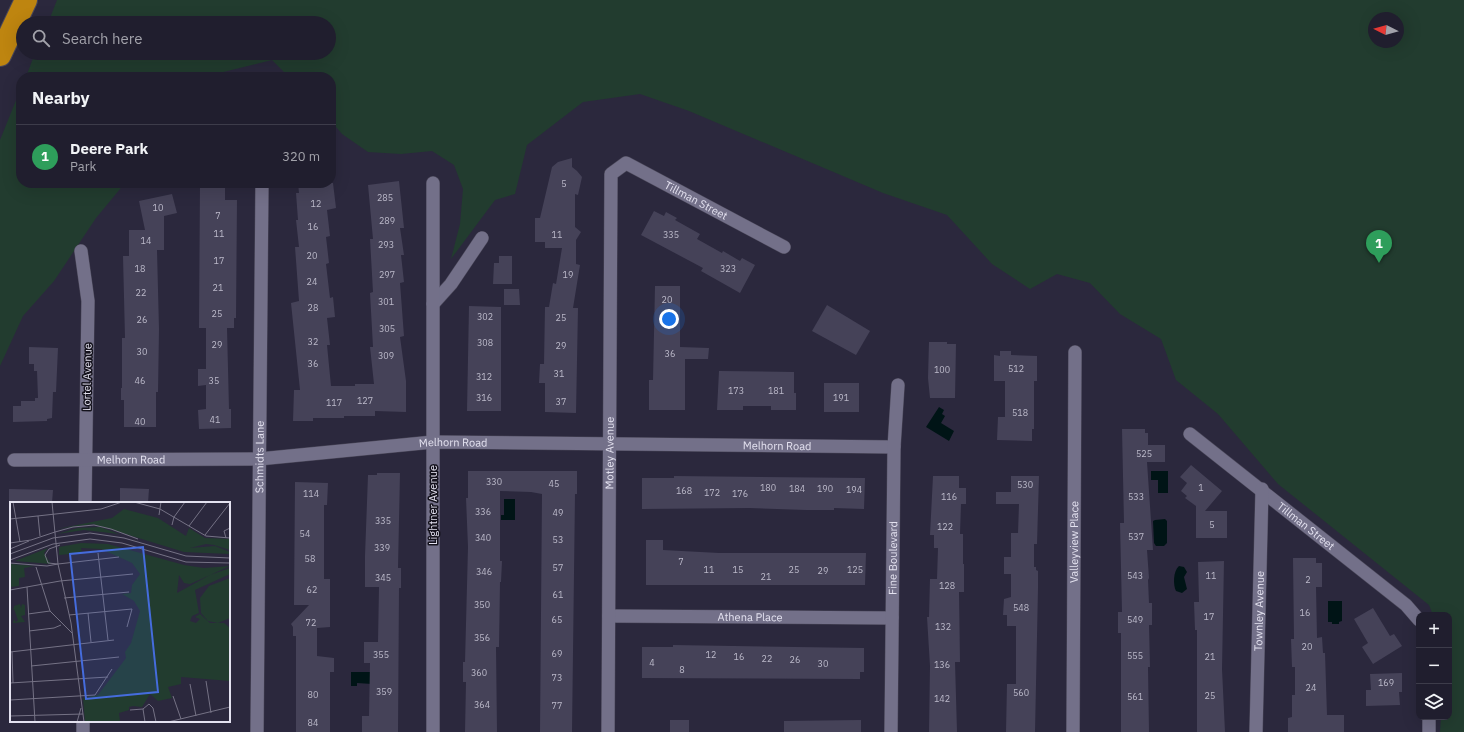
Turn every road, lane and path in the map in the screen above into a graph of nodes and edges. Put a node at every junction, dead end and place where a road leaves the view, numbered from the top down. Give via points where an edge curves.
1 (26, 0) edge
2 (18, 16) edge
3 (16, 21) edge
4 (0, 55) edge
5 (611, 174) joint
6 (434, 183) dead end
7 (262, 188) edge
8 (482, 238) dead end
9 (784, 247) dead end
10 (81, 251) dead end
11 (433, 304) junction
12 (1075, 352) dead end
13 (898, 385) dead end
14 (1190, 434) dead end
15 (433, 442) junction
16 (610, 444) junction
17 (894, 447) junction
18 (259, 459) junction
19 (14, 460) dead end
20 (86, 460) junction
21 (1262, 489) junction
22 (85, 502) edge
23 (609, 616) junction
24 (1416, 617) edge
25 (892, 618) junction
26 (1429, 720) edge
27 (257, 732) edge
28 (433, 732) edge
29 (608, 732) edge
30 (891, 732) edge
31 (1073, 732) edge
32 (1256, 732) edge
33 (1428, 732) edge

1 - 2 highway
3 - 4 highway
5 - 9 street, Tillman Street via 626,162
5 - 16 street, Motley Avenue
6 - 11 street, Lightner Avenue
7 - 18 street, Schmidts Lane
8 - 11 street via 451,284
10 - 20 street, Lortel Avenue via 88,301
11 - 15 street, Lightner Avenue
12 - 31 street, Valleyview Place
13 - 17 street, Fine Boulevard
14 - 21 street, Tillman Street
15 - 16 street, Melhorn Road
15 - 18 street, Melhorn Road
15 - 28 street, Lightner Avenue
16 - 17 street, Melhorn Road
16 - 23 street, Motley Avenue
17 - 25 street, Fine Boulevard
18 - 20 street, Melhorn Road
18 - 27 street, Schmidts Lane
19 - 20 street, Melhorn Road
20 - 22 street, Lortel Avenue
21 - 24 street, Tillman Street via 1406,605
21 - 32 street, Townley Avenue
23 - 25 street, Athena Place
23 - 29 street, Motley Avenue
25 - 30 street, Fine Boulevard
26 - 33 street

